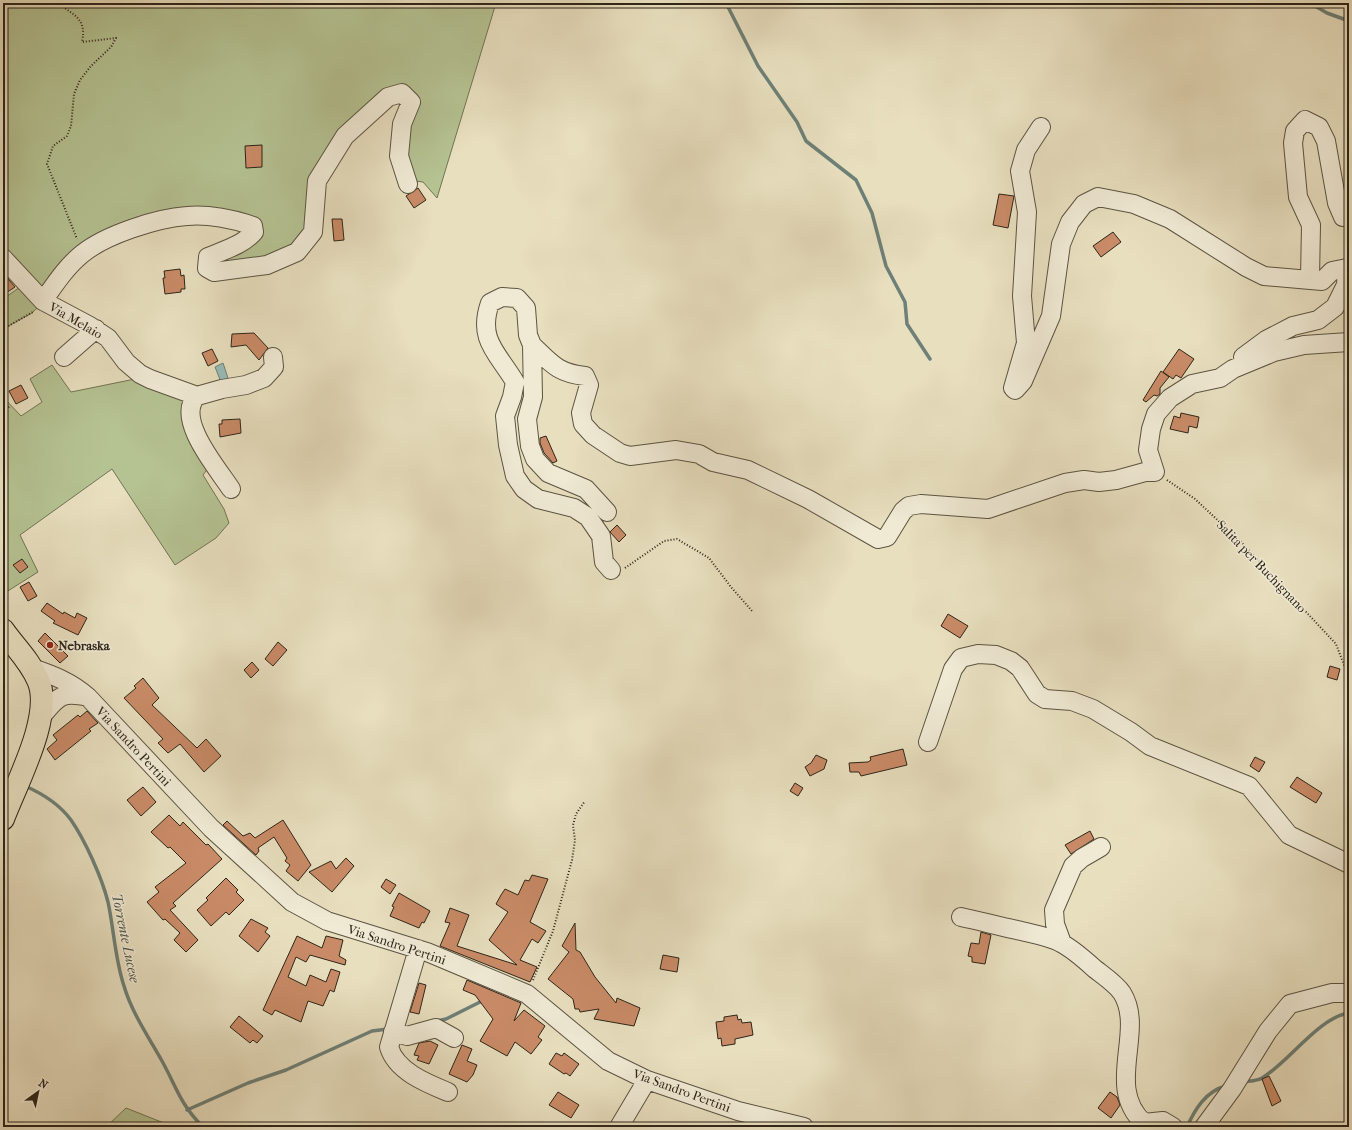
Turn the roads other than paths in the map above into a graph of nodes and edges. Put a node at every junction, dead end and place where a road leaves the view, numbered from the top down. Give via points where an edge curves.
1 (1041, 127) dead end
2 (408, 184) dead end
3 (1349, 217) edge
4 (3, 258) edge
5 (1310, 278) junction
6 (43, 301) junction
7 (96, 330) junction
8 (1349, 342) edge
9 (532, 345) junction
10 (64, 357) dead end
11 (273, 357) dead end
12 (1220, 378) junction
13 (197, 396) junction
14 (230, 489) dead end
15 (607, 512) dead end
16 (611, 570) road end
17 (3, 630) edge
18 (32, 668) junction
19 (88, 697) junction
20 (41, 717) junction
21 (928, 742) dead end
22 (4, 816) edge
23 (1101, 847) dead end
24 (1349, 864) edge
25 (961, 916) dead end
26 (1062, 943) junction
27 (418, 949) junction
28 (1349, 993) edge
29 (394, 1029) junction
30 (454, 1038) dead end
31 (647, 1080) junction
32 (448, 1092) dead end
33 (1172, 1126) edge
34 (620, 1127) edge
35 (804, 1127) edge
36 (1204, 1127) edge

1 - 5 street via 1026,150 1020,171 1027,212 1022,296 1026,344 1013,388 1015,390 1023,381 1052,316 1061,244 1070,222 1084,204 1098,197 1134,204 1170,219 1264,276
2 - 6 street via 399,156 402,124 410,102 402,93 388,97 345,136 317,181 313,232 297,252 268,265 214,272 207,268 208,257 229,249 250,236 254,232 253,226 242,222 188,216 167,219 103,239 66,268
3 - 5 street via 1343,217 1337,203 1326,141 1319,127 1305,120 1295,131 1293,143 1298,197 1311,225
4 - 6 street, Via Melaio
5 - 12 street via 1322,281 1332,271 1347,268 1346,285 1335,307 1318,320 1293,326 1266,340 1246,356 1231,360
6 - 7 street, Via Melaio
7 - 10 street
7 - 13 street, Via Melaio via 108,338 126,362 140,374
8 - 12 street via 1304,345 1274,352 1233,369
9 - 12 street via 558,370 585,376 589,385 581,414 583,424 620,453 630,456 676,450 699,454 713,462 748,470 808,499 878,539 887,536 909,506 921,504 988,509 1065,484 1084,480 1116,480 1145,472 1155,472 1148,450 1156,414 1170,398 1192,384
9 - 15 street via 533,396 527,419 530,446 535,460 548,472 586,489
9 - 16 street via 528,334 526,308 518,298 502,297 490,303 485,315 485,330 490,346 515,382 505,416 515,476 524,489 538,499 574,508 588,517 600,536 604,562
11 - 13 street via 274,367 264,378 246,385
13 - 14 street via 191,405 194,431 203,450
17 - 18 main road
18 - 19 street, Via Sandro Pertini via 74,685
18 - 20 main road via 39,681 42,696
19 - 20 street, Via Sandro Pertini via 71,693 59,697
19 - 27 street, Via Sandro Pertini via 211,828 292,902 327,921
20 - 22 main road
21 - 24 street via 953,669 960,658 978,654 996,655 1020,668 1038,694 1045,699 1072,701 1094,709 1150,746 1249,786 1289,835
23 - 26 street via 1073,866 1054,910 1055,924
25 - 26 street
26 - 33 street via 1122,992 1128,1006 1130,1019 1126,1067 1128,1103 1134,1114 1144,1123 1163,1121
27 - 29 street
27 - 31 street, Via Sandro Pertini via 527,994 608,1061
28 - 36 street via 1332,993 1290,1004 1268,1031 1232,1089
29 - 30 street via 407,1036 436,1028
29 - 32 street via 389,1047 392,1057 422,1081
31 - 34 street
31 - 35 street, Via Sandro Pertini via 738,1111

